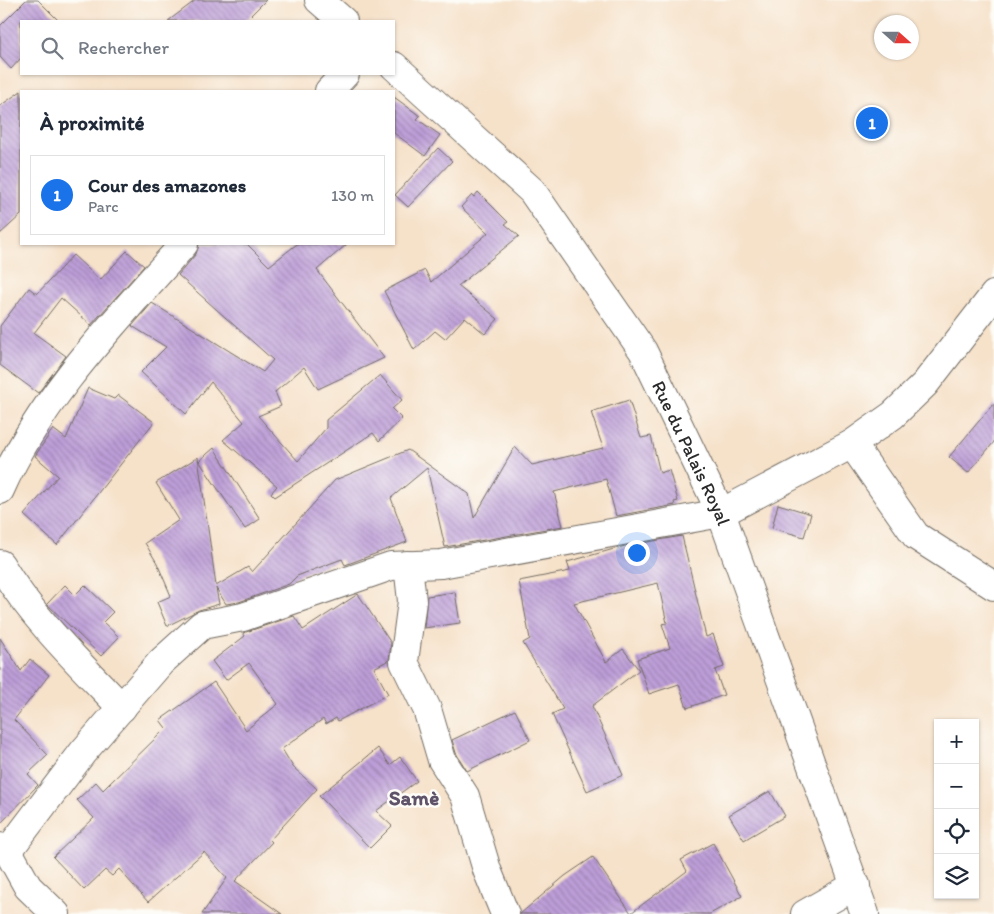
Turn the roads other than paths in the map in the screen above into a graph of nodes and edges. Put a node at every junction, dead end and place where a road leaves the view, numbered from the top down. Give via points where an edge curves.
1 (320, 0) edge
2 (342, 20) edge
3 (395, 67) edge
4 (345, 75) edge
5 (330, 90) edge
6 (183, 245) edge
7 (994, 295) edge
8 (852, 444) junction
9 (0, 490) edge
10 (721, 513) junction
11 (0, 564) edge
12 (408, 565) junction
13 (994, 586) edge
14 (122, 708) junction
15 (4, 849) edge
16 (856, 885) junction
17 (56, 914) edge
18 (505, 914) edge
19 (805, 914) edge
20 (865, 914) edge

1 - 2 street
3 - 10 street, Rue du Palais Royal via 532,191 643,351
4 - 5 street
6 - 9 street via 66,381 13,459
7 - 8 street via 924,384 893,416
8 - 10 street
8 - 13 street via 916,536
10 - 12 street via 441,564
10 - 16 street, Rue du Palais Royal
11 - 14 street via 48,629
12 - 14 street via 391,566 243,617 202,625 161,662
12 - 18 street via 412,601 404,662 427,709 442,760 465,796 487,870
14 - 15 street
15 - 17 street via 28,887
16 - 19 street
16 - 20 street, Rue du Palais Royal

